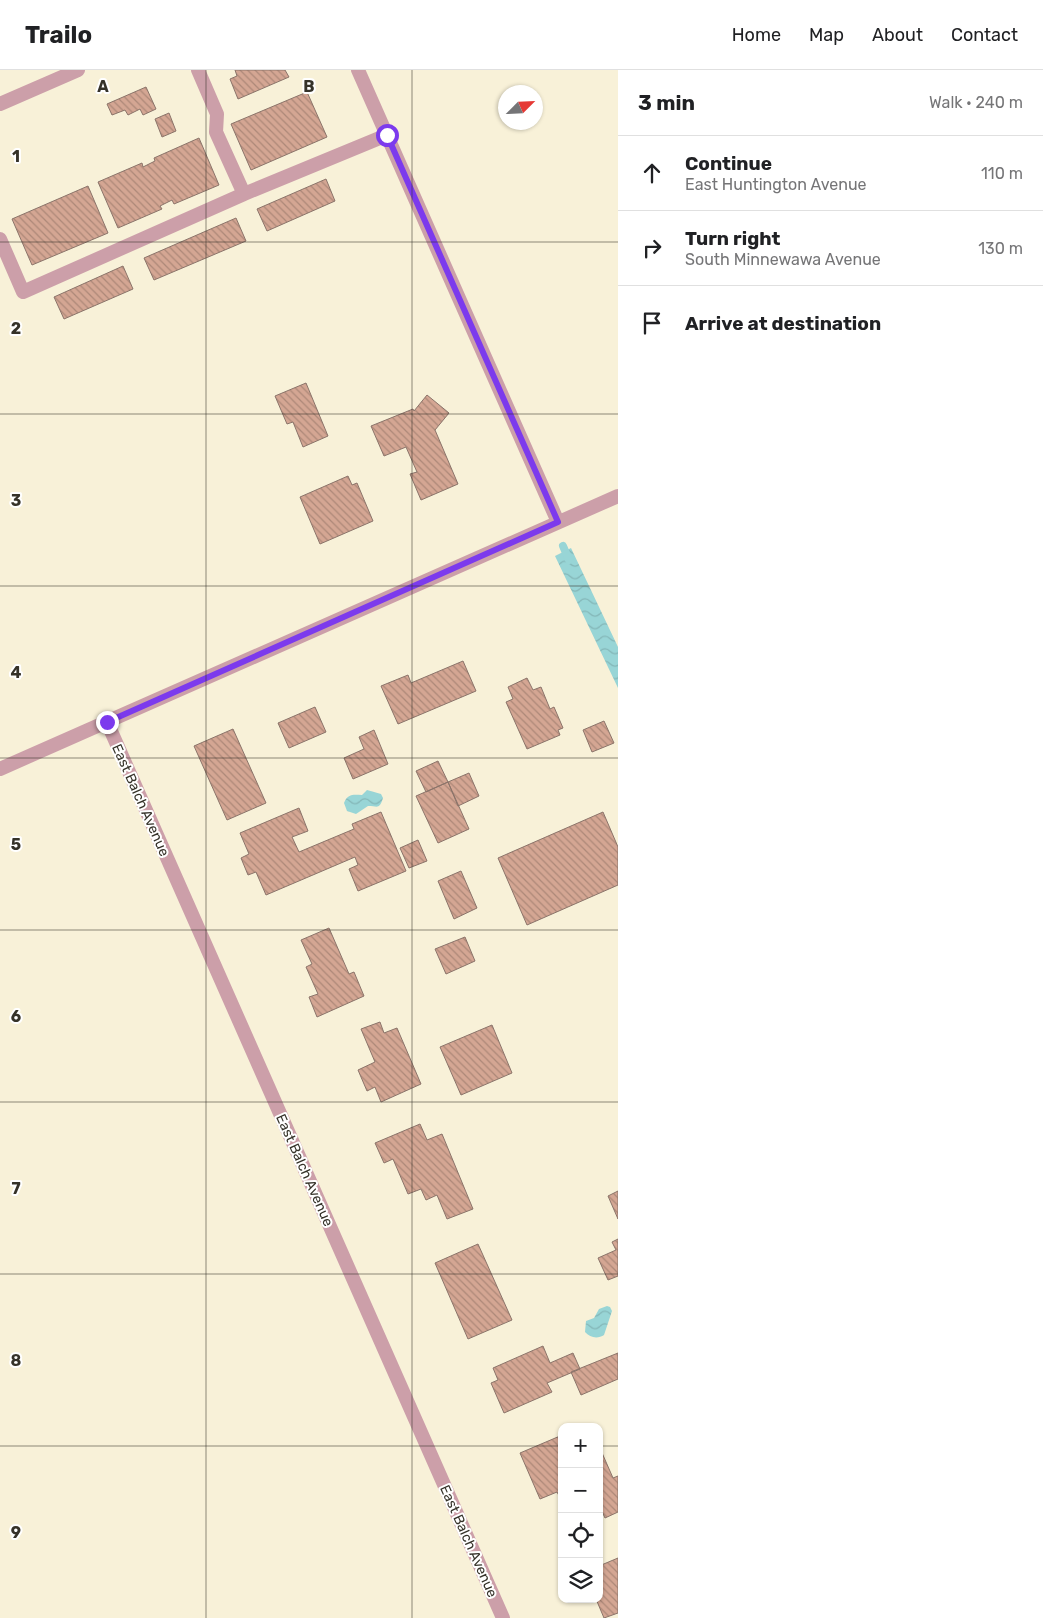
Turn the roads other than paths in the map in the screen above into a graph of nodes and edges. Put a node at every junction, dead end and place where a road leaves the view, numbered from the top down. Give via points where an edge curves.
1 (78, 70) edge
2 (198, 70) edge
3 (358, 70) edge
4 (0, 104) edge
5 (387, 135) junction
6 (244, 194) junction
7 (0, 239) edge
8 (618, 496) edge
9 (558, 522) junction
10 (107, 722) junction
11 (0, 769) edge
12 (503, 1618) edge

1 - 4 street
2 - 6 street via 217,114 216,132
3 - 5 street
5 - 6 street
5 - 9 street
6 - 7 street via 23,292
8 - 9 street
9 - 10 street
10 - 11 street
10 - 12 street, East Balch Avenue

